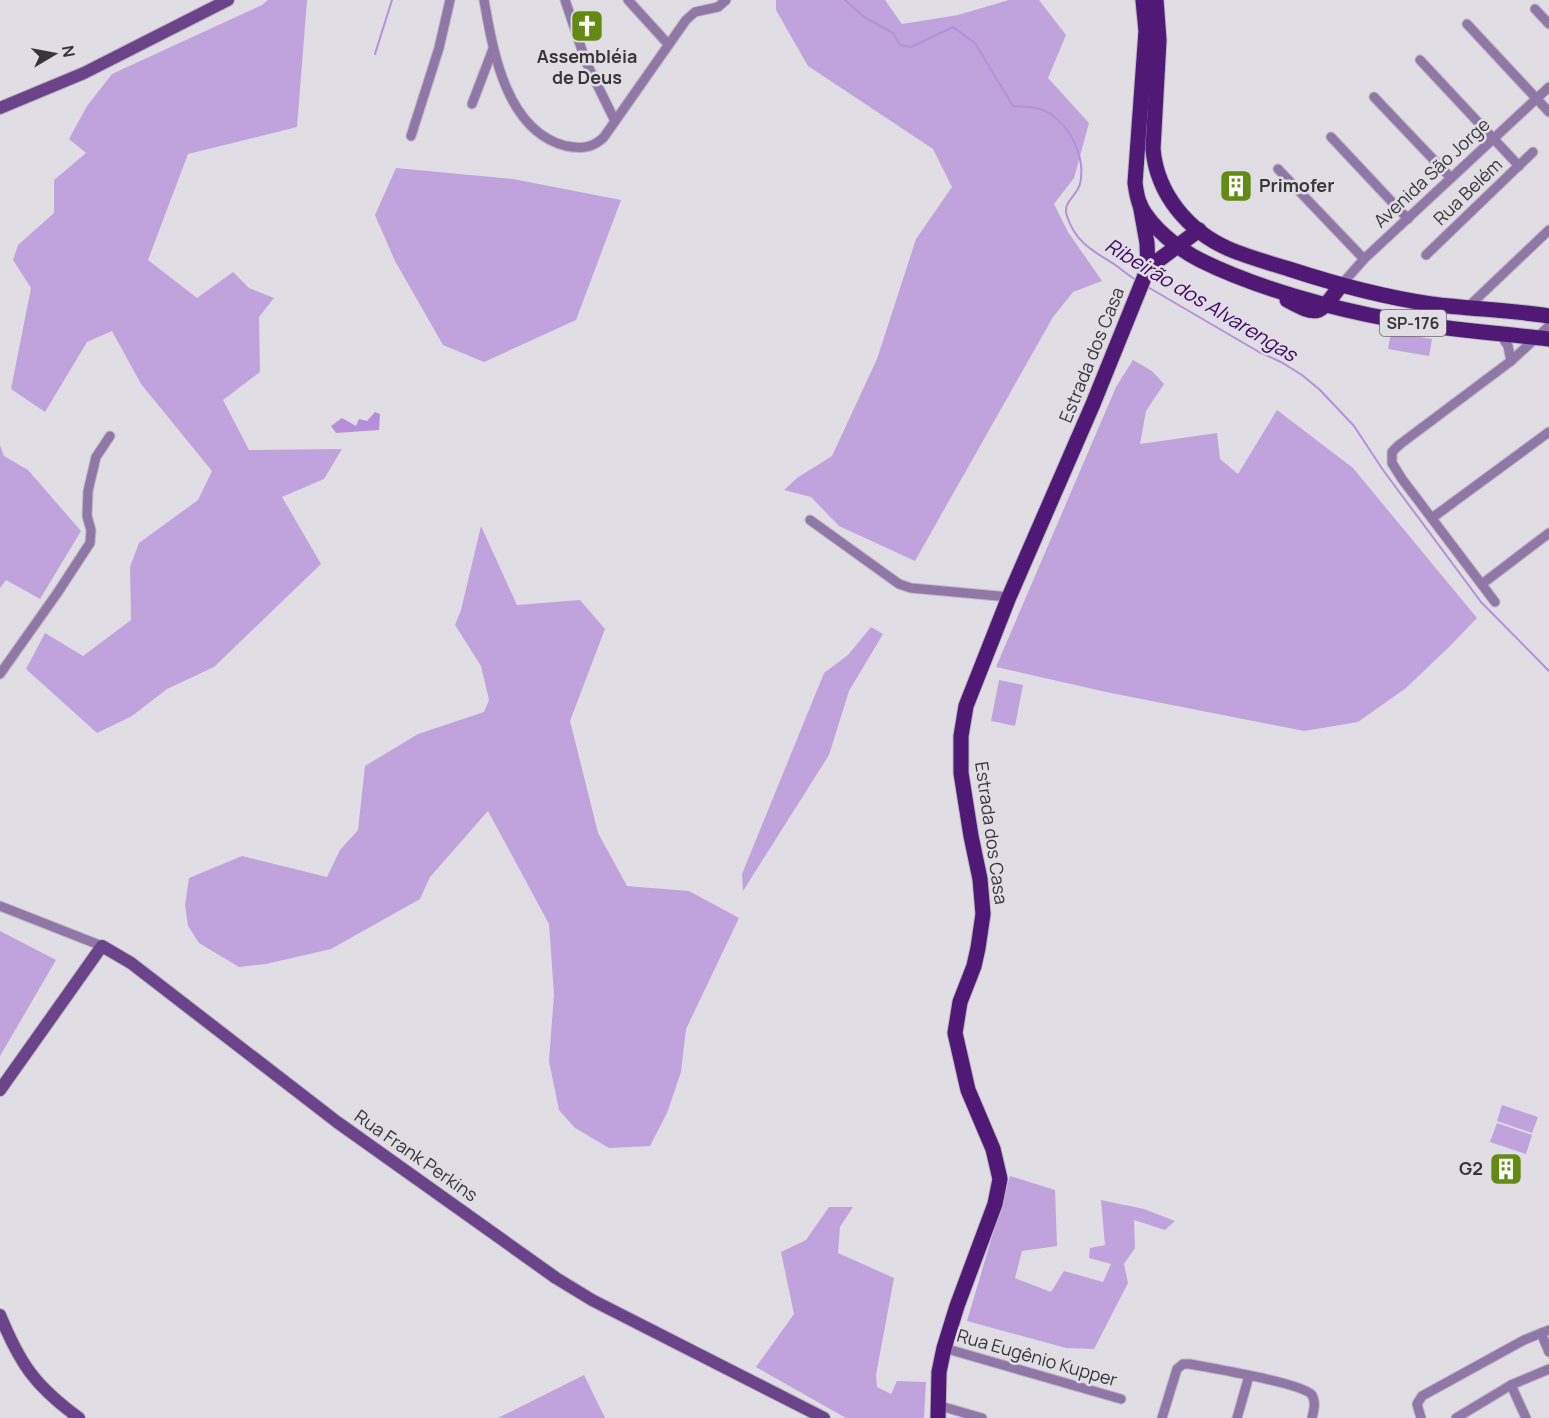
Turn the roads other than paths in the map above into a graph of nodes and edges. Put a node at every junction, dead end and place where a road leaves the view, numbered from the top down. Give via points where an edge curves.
1 (228, 0) edge
2 (450, 0) edge
3 (484, 0) edge
4 (565, 0) edge
5 (628, 0) edge
6 (726, 0) edge
7 (1143, 0) edge
8 (1156, 0) edge
9 (1535, 9) dead end
10 (1467, 24) dead end
11 (1549, 24) edge
12 (668, 44) junction
13 (493, 49) junction
14 (1420, 60) dead end
15 (1549, 87) edge
16 (1374, 97) dead end
17 (1536, 99) junction
18 (472, 104) dead end
19 (0, 108) edge
20 (1549, 112) edge
21 (615, 121) junction
22 (411, 136) dead end
23 (1331, 137) dead end
24 (1494, 138) junction
25 (1533, 152) dead end
26 (1519, 166) junction
27 (1278, 169) dead end
28 (1451, 178) junction
29 (1140, 204) junction
30 (1408, 219) junction
31 (1199, 230) junction
32 (1549, 230) edge
33 (1178, 245) junction
34 (1426, 255) dead end
35 (1192, 256) junction
36 (1364, 259) junction
37 (1151, 268) junction
38 (1341, 285) junction
39 (1326, 304) junction
40 (1468, 307) junction
41 (1549, 316) edge
42 (1549, 326) edge
43 (1501, 335) junction
44 (1543, 338) edge
45 (1510, 361) junction
46 (1549, 432) edge
47 (110, 436) dead end
48 (1432, 518) junction
49 (810, 520) dead end
50 (1549, 533) edge
51 (1482, 584) junction
52 (1008, 597) junction
53 (1495, 602) dead end
54 (0, 674) edge
55 (0, 906) edge
56 (102, 946) junction
57 (0, 1090) edge
58 (0, 1315) edge
59 (1545, 1332) edge
60 (944, 1348) junction
61 (1549, 1352) edge
62 (1549, 1369) edge
63 (1249, 1376) junction
64 (1511, 1385) junction
65 (1121, 1399) dead end
66 (937, 1412) edge
67 (1470, 1414) edge
68 (1419, 1415) edge
69 (79, 1418) edge
70 (824, 1418) edge
71 (982, 1418) edge
72 (1162, 1418) edge
73 (1237, 1418) edge
74 (1312, 1418) edge
75 (1456, 1418) edge
76 (1526, 1418) edge

1 - 19 street via 84,73
2 - 22 street
3 - 13 street
4 - 21 street via 586,62
5 - 12 street
6 - 12 street via 718,7 690,15
7 - 29 main road, SP-176 via 1146,31 1135,169
8 - 31 main road, SP-176 via 1160,40 1154,164 1170,201
9 - 11 street
10 - 17 street
12 - 21 street
13 - 18 street
13 - 21 street via 519,111 548,139 577,148 593,146
14 - 24 street
15 - 17 street, Avenida São Jorge
16 - 28 street
17 - 20 street
17 - 24 street, Avenida São Jorge
23 - 30 street
24 - 26 street
24 - 28 street, Avenida São Jorge
25 - 26 street, Rua Belém
26 - 34 street, Rua Belém
27 - 36 street
28 - 30 street, Avenida São Jorge
29 - 33 main road, SP-176
29 - 37 main road
30 - 36 street, Avenida São Jorge
31 - 33 main road
31 - 38 main road, SP-176 via 1229,249
32 - 40 street
33 - 35 main road, SP-176
33 - 37 main road
35 - 37 main road via 1178,255
35 - 39 main road, SP-176 via 1262,285
36 - 38 street, Avenida São Jorge
37 - 52 main road, Estrada dos Casa
38 - 39 main road
38 - 40 main road, SP-176
39 - 43 main road, SP-176 via 1396,321
40 - 41 main road, SP-176
42 - 44 street
43 - 44 main road, SP-176
43 - 45 street via 1508,345
44 - 45 street
45 - 48 street via 1392,452 1392,463
46 - 48 street
47 - 54 street via 96,457 88,491 90,543
48 - 51 street
49 - 52 street via 899,584
50 - 51 street
51 - 53 street
52 - 60 main road, Estrada dos Casa via 966,706 961,736 962,789 983,914 976,957 960,1002 955,1033 968,1090 993,1149 1000,1179 995,1204
55 - 56 street, Rua Frank Perkins
56 - 57 street
56 - 70 street, Rua Frank Perkins via 131,963 337,1122 556,1278
58 - 69 street via 10,1341 35,1381
59 - 61 street
59 - 68 street via 1422,1396 1417,1404
60 - 65 street, Rua Eugênio Kupper
60 - 66 main road, Estrada dos Casa
62 - 64 street
63 - 72 street via 1183,1364 1177,1369
63 - 73 street
63 - 74 street via 1309,1392 1314,1403
64 - 67 street
64 - 76 street
66 - 71 street
67 - 75 street

